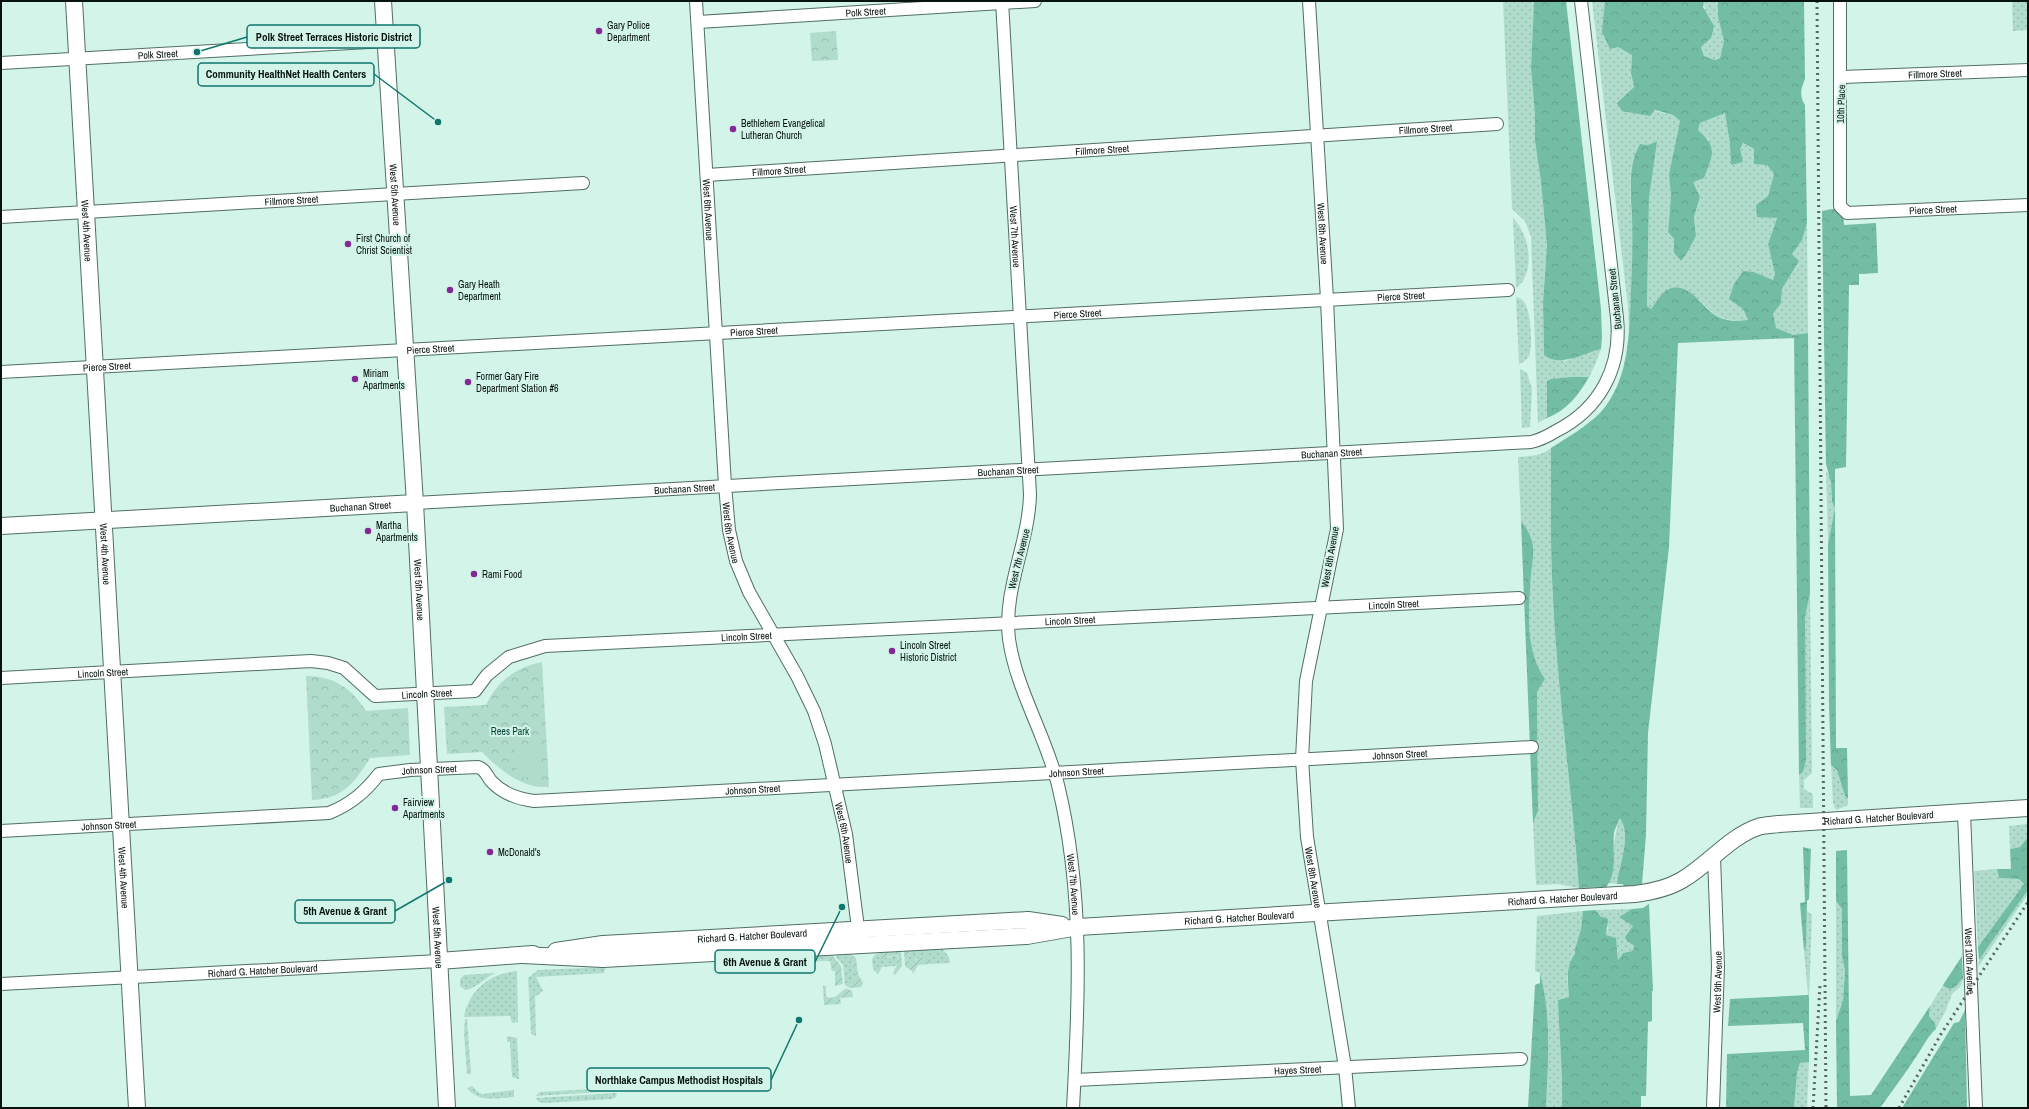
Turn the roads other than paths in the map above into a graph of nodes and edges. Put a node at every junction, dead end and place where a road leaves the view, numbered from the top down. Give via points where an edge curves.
1 (74, 1) edge
2 (383, 1) edge
3 (696, 1) edge
4 (1035, 1) edge
5 (1309, 1) edge
6 (1581, 1) edge
7 (1840, 1) edge
8 (1002, 2) edge
9 (698, 22) junction
10 (386, 41) junction
11 (77, 58) junction
12 (1, 64) edge
13 (2028, 70) edge
14 (1842, 77) junction
15 (1497, 124) dead end
16 (1318, 136) junction
17 (1011, 155) junction
18 (707, 175) junction
19 (583, 183) dead end
20 (395, 194) junction
21 (2028, 205) edge
22 (1840, 206) joint
23 (86, 212) junction
24 (1, 217) edge
25 (1508, 290) dead end
26 (1327, 299) junction
27 (1020, 317) junction
28 (716, 333) junction
29 (404, 349) junction
30 (95, 366) junction
31 (1, 372) edge
32 (1335, 453) junction
33 (1029, 468) junction
34 (725, 485) junction
35 (415, 503) junction
36 (104, 520) junction
37 (1, 526) edge
38 (1520, 598) dead end
39 (1321, 607) junction
40 (1009, 623) junction
41 (772, 635) junction
42 (113, 671) junction
43 (1, 678) edge
44 (425, 693) junction
45 (1532, 747) dead end
46 (1302, 759) junction
47 (429, 769) junction
48 (1054, 772) junction
49 (835, 784) junction
50 (2028, 808) edge
51 (1964, 813) junction
52 (122, 825) junction
53 (1, 831) edge
54 (1714, 857) junction
55 (1319, 914) junction
56 (1078, 927) junction
57 (858, 930) junction
58 (861, 945) junction
59 (688, 947) junction
60 (439, 961) junction
61 (130, 977) junction
62 (1, 984) edge
63 (1521, 1058) dead end
64 (1345, 1067) junction
65 (1075, 1080) junction
66 (137, 1108) edge
67 (447, 1108) edge
68 (1073, 1108) edge
69 (1349, 1108) edge
70 (1713, 1108) edge
71 (1976, 1108) edge

1 - 11 main road, West 4th Avenue
2 - 10 main road, West 5th Avenue
3 - 9 street, West 6th Avenue
4 - 8 street, Polk Street
5 - 16 street, West 8th Avenue
6 - 32 street, Buchanan Street via 1618,327 1616,355 1605,385 1585,412 1563,428 1536,441
7 - 14 street, 10th Place
8 - 9 street, Polk Street
8 - 17 street, West 7th Avenue
9 - 18 street, West 6th Avenue
10 - 11 street, Polk Street
10 - 20 main road, West 5th Avenue
11 - 12 street, Polk Street
11 - 23 main road, West 4th Avenue
13 - 14 street, Fillmore Street
14 - 22 street, 10th Place via 1839,140
15 - 16 street, Fillmore Street
16 - 17 street, Fillmore Street
16 - 26 street, West 8th Avenue
17 - 18 street, Fillmore Street
17 - 27 street, West 7th Avenue
18 - 28 street, West 6th Avenue
19 - 20 street, Fillmore Street
20 - 23 street, Fillmore Street
20 - 29 main road, West 5th Avenue
21 - 22 street, Pierce Street via 1847,213
23 - 24 street, Fillmore Street
23 - 30 main road, West 4th Avenue
25 - 26 street, Pierce Street
26 - 27 street, Pierce Street
26 - 32 street, West 8th Avenue
27 - 28 street, Pierce Street
27 - 33 street, West 7th Avenue
28 - 29 street, Pierce Street
28 - 34 street, West 6th Avenue
29 - 30 street, Pierce Street
29 - 35 main road, West 5th Avenue
30 - 31 street, Pierce Street
30 - 36 main road, West 4th Avenue
32 - 33 street, Buchanan Street
32 - 39 street, West 8th Avenue via 1336,529
33 - 34 street, Buchanan Street
33 - 40 street, West 7th Avenue via 1029,518 1010,592
34 - 35 street, Buchanan Street
34 - 41 street, West 6th Avenue via 729,530 736,561
35 - 36 main road, Buchanan Street
35 - 44 main road, West 5th Avenue
36 - 37 main road, Buchanan Street
36 - 42 main road, West 4th Avenue
38 - 39 street, Lincoln Street
39 - 40 street, Lincoln Street
39 - 46 street, West 8th Avenue via 1306,681
40 - 41 street, Lincoln Street
40 - 48 street, West 7th Avenue via 1012,657
41 - 44 street, Lincoln Street via 545,646 508,658 487,675 475,691
41 - 49 street, West 6th Avenue via 797,676 814,711
42 - 43 street, Lincoln Street
42 - 44 street, Lincoln Street via 311,661 344,668 375,696
42 - 52 main road, West 4th Avenue
44 - 47 main road, West 5th Avenue
45 - 46 street, Johnson Street
46 - 48 street, Johnson Street
46 - 55 street, West 8th Avenue via 1307,837
47 - 49 street, Johnson Street via 481,768 500,788 518,798 534,800
47 - 52 street, Johnson Street via 382,772 357,798 329,813
47 - 60 main road, West 5th Avenue
48 - 49 street, Johnson Street
48 - 56 street, West 7th Avenue via 1069,843
49 - 57 street, West 6th Avenue via 847,839
50 - 51 main road, Richard G. Hatcher Boulevard
51 - 54 main road, Richard G. Hatcher Boulevard via 1758,827 1741,836
51 - 71 street, West 10th Avenue
52 - 53 street, Johnson Street
52 - 61 main road, West 4th Avenue
54 - 55 main road, Richard G. Hatcher Boulevard via 1680,881 1644,893
54 - 70 street, West 9th Avenue via 1718,966
55 - 56 main road, Richard G. Hatcher Boulevard
55 - 64 street, West 8th Avenue
56 - 57 main road, Richard G. Hatcher Boulevard via 1028,920
56 - 58 main road, Richard G. Hatcher Boulevard via 1027,936
56 - 65 street, West 7th Avenue via 1079,1003
57 - 58 street, West 6th Avenue
57 - 59 main road, Richard G. Hatcher Boulevard
58 - 59 main road, Richard G. Hatcher Boulevard
59 - 60 main road, Richard G. Hatcher Boulevard via 603,944 523,955
60 - 61 street, Richard G. Hatcher Boulevard
60 - 67 main road, West 5th Avenue
61 - 62 street, Richard G. Hatcher Boulevard
61 - 66 main road, West 4th Avenue
63 - 64 street, Hayes Street
64 - 65 street, Hayes Street
64 - 69 street, West 8th Avenue
65 - 68 street, West 7th Avenue

